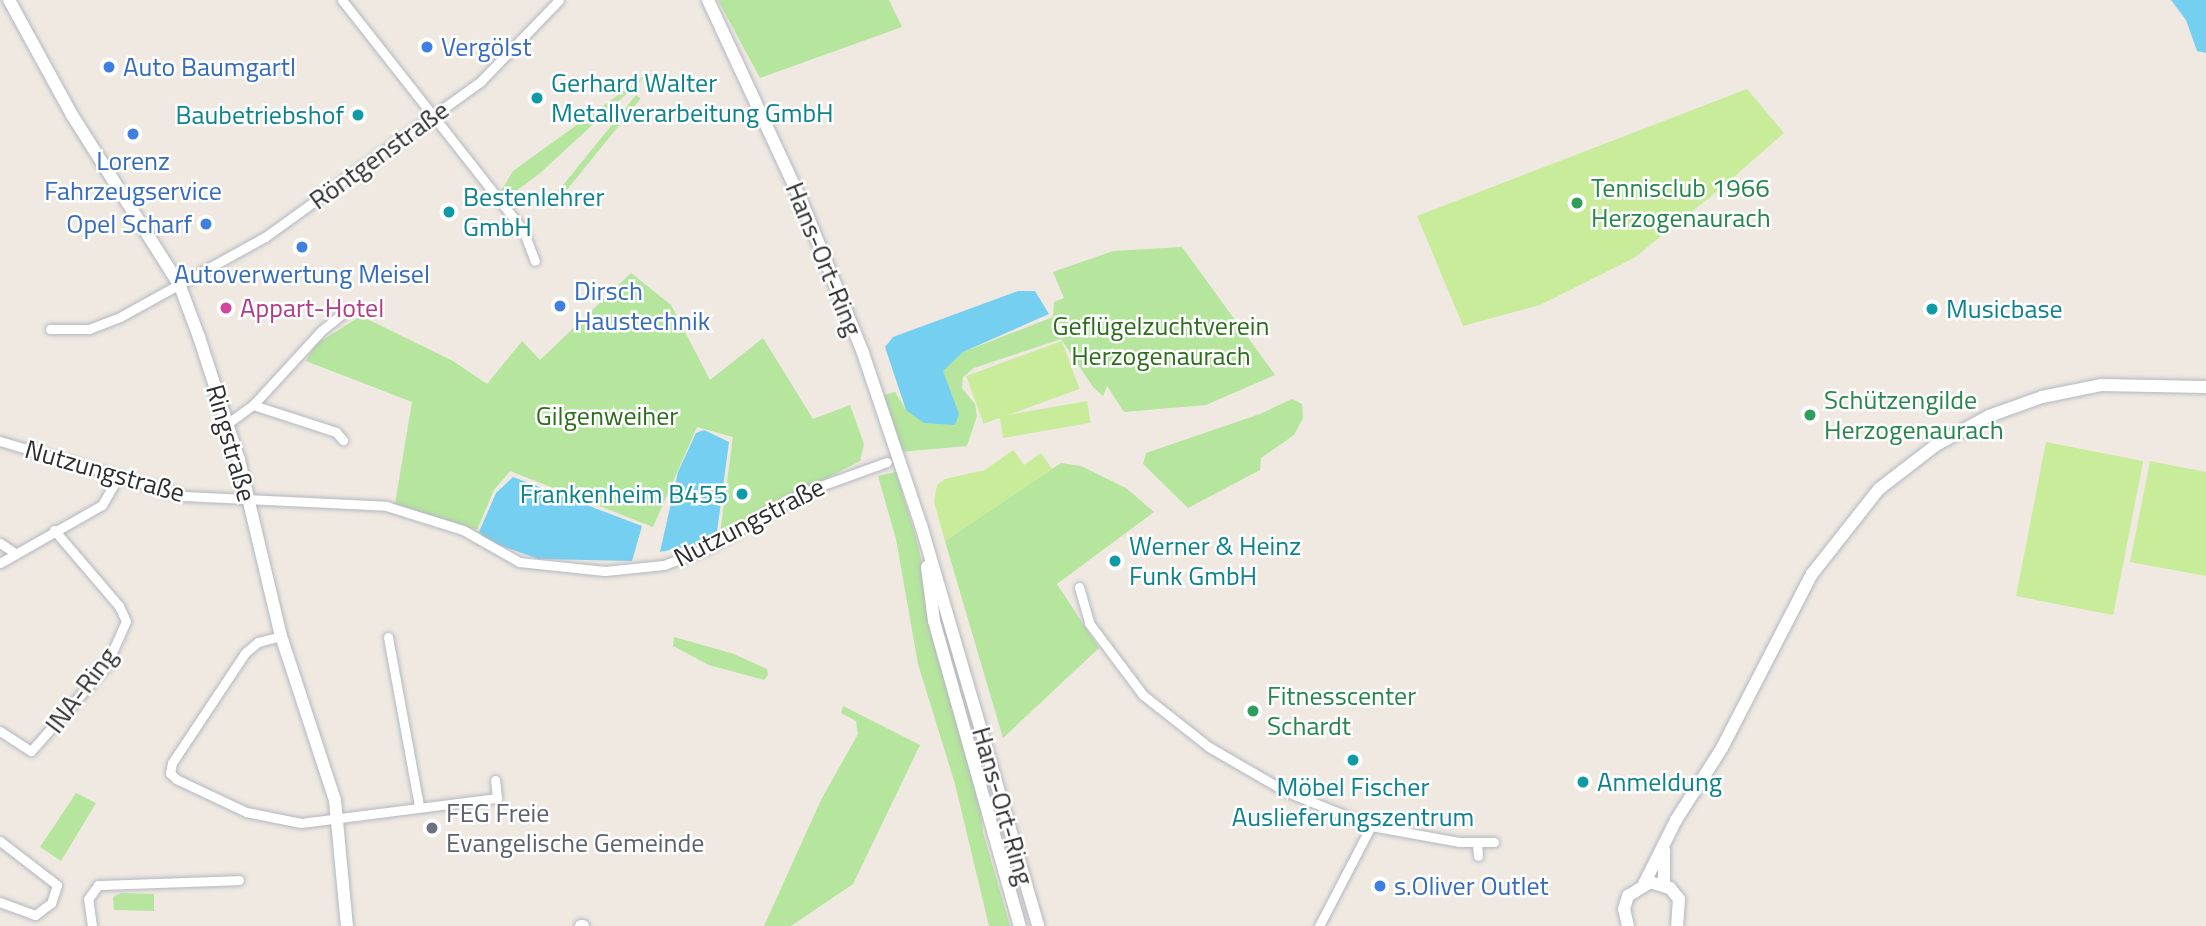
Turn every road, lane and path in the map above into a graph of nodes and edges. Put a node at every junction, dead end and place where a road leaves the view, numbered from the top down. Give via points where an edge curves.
1 (9, 0) edge
2 (342, 0) edge
3 (559, 0) edge
4 (708, 0) edge
5 (433, 116) junction
6 (535, 261) dead end
7 (180, 286) junction
8 (346, 311) dead end
9 (50, 329) dead end
10 (2206, 387) edge
11 (253, 405) junction
12 (228, 423) junction
13 (342, 440) dead end
14 (0, 441) edge
15 (887, 462) dead end
16 (118, 477) junction
17 (248, 501) junction
18 (921, 525) junction
19 (54, 530) junction
20 (0, 543) edge
21 (15, 553) junction
22 (0, 563) edge
23 (1079, 587) dead end
24 (281, 636) junction
25 (388, 636) dead end
26 (0, 731) edge
27 (495, 780) dead end
28 (419, 807) junction
29 (339, 820) junction
30 (1371, 826) junction
31 (0, 841) edge
32 (1477, 842) junction
33 (1494, 842) dead end
34 (1664, 844) junction
35 (1478, 856) dead end
36 (239, 880) dead end
37 (1644, 884) junction
38 (1664, 884) junction
39 (0, 902) edge
40 (1625, 925) edge
41 (92, 926) edge
42 (347, 926) edge
43 (1020, 926) edge
44 (1038, 926) edge
45 (1319, 926) edge
46 (1677, 926) edge

1 - 7 street, Ringstraße via 72,115
2 - 5 street
3 - 5 street, Röntgenstraße via 502,62
4 - 18 street, Hans-Ort-Ring via 801,200
5 - 6 street via 523,230
5 - 7 street, Röntgenstraße via 265,237
7 - 9 street, Röntgenstraße via 89,329
7 - 12 street, Ringstraße
8 - 11 street via 321,331
10 - 34 street via 2131,383 2077,390 1989,416 1936,445 1880,489 1829,548
11 - 12 street
11 - 13 street via 336,432
12 - 17 street, Ringstraße
14 - 16 street, Nutzungstraße
15 - 17 street, Nutzungstraße via 804,492 706,549 664,565 605,571 519,562 463,530 386,506
16 - 17 street, Nutzungstraße via 184,496
16 - 19 street via 102,505
17 - 24 street, Ringstraße
18 - 43 street, Hans-Ort-Ring via 934,621
18 - 44 street, Hans-Ort-Ring
19 - 21 street
19 - 26 street, INA-Ring via 119,606 126,621 106,666 31,751
20 - 21 street
21 - 22 street
23 - 30 street via 1089,622 1143,695 1209,747 1285,791
24 - 29 street, Ringstraße via 332,786
24 - 29 street via 258,642 245,653 172,762 170,773 204,796 246,812 301,823
25 - 28 street
27 - 28 street via 498,798
28 - 29 street
29 - 42 street, Ringstraße
30 - 32 street
30 - 45 street
31 - 39 street via 57,885 51,903 35,915
32 - 33 street
32 - 35 street
34 - 37 street
34 - 38 street
36 - 41 street via 99,885 88,899
37 - 38 street
37 - 40 street via 1628,896
38 - 46 street via 1679,899

